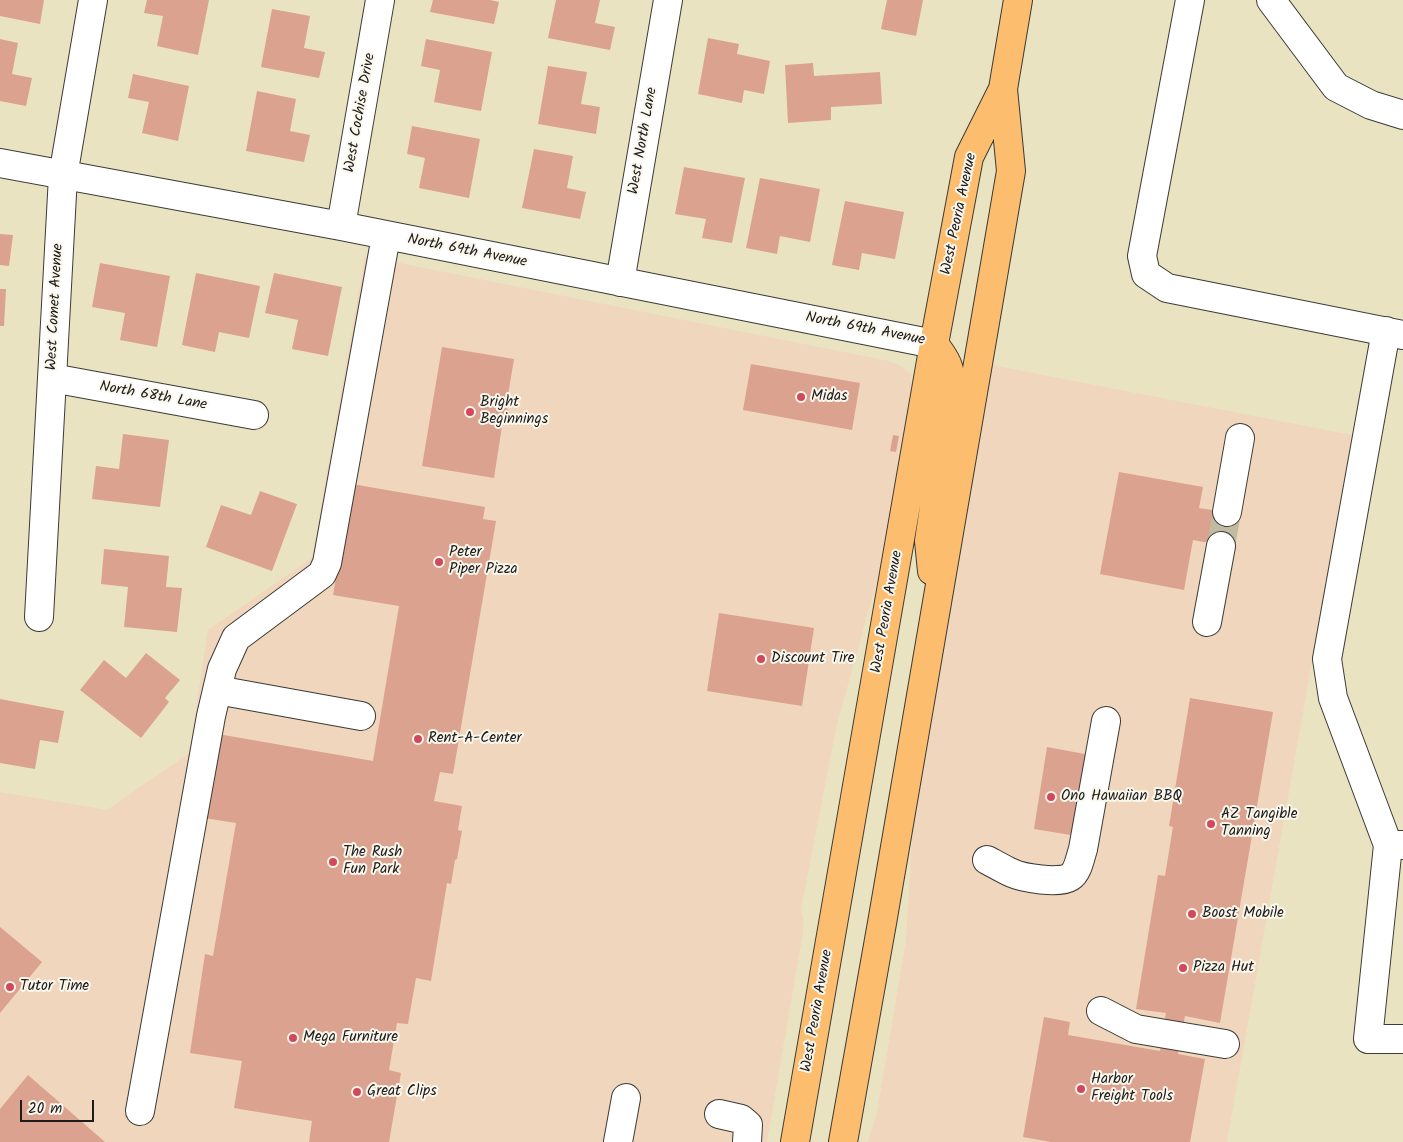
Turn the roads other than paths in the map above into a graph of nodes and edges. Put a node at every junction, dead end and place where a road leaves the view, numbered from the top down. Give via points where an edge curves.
1 (93, 0) edge
2 (380, 0) edge
3 (668, 0) edge
4 (1018, 0) edge
5 (1190, 0) edge
6 (1271, 0) edge
7 (1003, 89) junction
8 (1403, 115) edge
9 (0, 163) edge
10 (63, 176) junction
11 (341, 226) junction
12 (386, 236) junction
13 (620, 282) junction
14 (1394, 333) edge
15 (934, 344) junction
16 (52, 378) junction
17 (254, 416) dead end
18 (1240, 438) dead end
19 (1227, 512) tunnel mouth
20 (1221, 546) tunnel mouth
21 (937, 606) junction
22 (39, 617) dead end
23 (1207, 622) dead end
24 (217, 690) junction
25 (361, 716) dead end
26 (1106, 720) dead end
27 (1395, 845) edge
28 (987, 860) dead end
29 (1101, 1011) dead end
30 (1403, 1039) edge
31 (1225, 1044) dead end
32 (626, 1098) dead end
33 (140, 1111) dead end
34 (719, 1114) dead end
35 (618, 1142) edge
36 (746, 1142) edge
37 (795, 1142) edge
38 (843, 1142) edge

1 - 10 street, West Comet Avenue
2 - 11 street, West Cochise Drive
3 - 13 street, West North Lane
4 - 7 main road, West Peoria Avenue
5 - 14 street via 1142,256 1146,274 1167,288
6 - 8 street via 1336,87 1371,105
7 - 15 main road, West Peoria Avenue via 969,158
7 - 21 main road, West Peoria Avenue via 1011,170
9 - 10 street, North 69th Avenue
10 - 11 street, North 69th Avenue
10 - 16 street, West Comet Avenue
11 - 12 street, North 69th Avenue
12 - 13 street, North 69th Avenue
12 - 24 street via 327,563 322,574 236,638
13 - 15 street, North 69th Avenue
14 - 27 street via 1327,659 1333,698
15 - 21 main road via 950,368 952,386 928,541
15 - 37 main road, West Peoria Avenue
16 - 17 street, North 68th Lane
16 - 22 street, West Comet Avenue
18 - 19 street
20 - 23 street
21 - 38 main road, West Peoria Avenue
24 - 25 street
24 - 33 street
26 - 28 street via 1083,849 1071,877 1051,880 1013,874
27 - 30 street via 1368,1039
29 - 31 street via 1136,1029
32 - 35 street
34 - 36 street via 741,1119 748,1125

